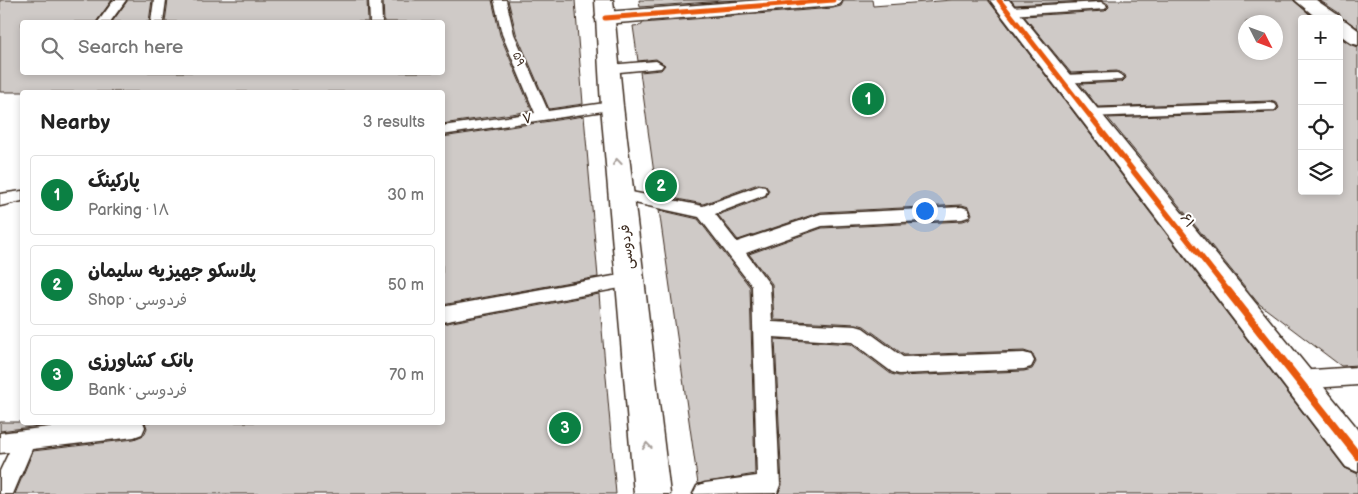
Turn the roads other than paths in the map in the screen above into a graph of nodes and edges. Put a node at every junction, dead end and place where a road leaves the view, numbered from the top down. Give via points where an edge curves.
1 (120, 0) edge
2 (160, 0) edge
3 (375, 0) edge
4 (500, 0) edge
5 (833, 0) edge
6 (1304, 0) edge
7 (1004, 6) edge
8 (1101, 6) dead end
9 (605, 9) edge
10 (1325, 15) edge
11 (105, 20) edge
12 (158, 20) edge
13 (376, 20) edge
14 (1343, 28) edge
15 (1358, 38) edge
16 (656, 65) dead end
17 (609, 68) junction
18 (1117, 77) dead end
19 (1062, 79) junction
20 (612, 106) junction
21 (1270, 107) dead end
22 (1088, 113) junction
23 (543, 115) junction
24 (445, 131) edge
25 (759, 191) dead end
26 (621, 195) junction
27 (20, 196) edge
28 (0, 200) edge
29 (704, 212) junction
30 (962, 213) dead end
31 (734, 250) junction
32 (630, 280) junction
33 (445, 314) edge
34 (763, 329) junction
35 (1024, 361) dead end
36 (1358, 376) edge
37 (1298, 380) junction
38 (134, 426) dead end
39 (25, 440) junction
40 (0, 443) edge
41 (1358, 456) edge
42 (1, 494) edge
43 (652, 494) edge
44 (705, 494) edge

1 - 11 lane
2 - 12 lane
3 - 13 lane
4 - 23 lane, ۵۹ via 508,34
5 - 9 street
6 - 10 street
7 - 8 lane
7 - 19 street, ۶۱
9 - 17 street, فردوسی
14 - 15 street
16 - 17 lane
17 - 20 street, فردوسی
18 - 19 lane
19 - 22 street, ۶۱
20 - 23 lane, ۷
26 -> 20 street, فردوسی
21 - 22 lane
22 - 37 street, ۶۱
23 - 24 lane, ۷
25 - 29 lane
26 - 29 lane
26 - 32 street, فردوسی
27 - 28 lane
29 - 31 lane
30 - 31 lane via 821,220
31 - 34 lane via 761,285
32 - 33 lane
43 -> 32 street, فردوسی
34 - 35 lane via 856,334 899,366
34 - 44 lane via 769,485
36 - 37 lane
37 - 41 street, ۶۱
38 - 39 lane
39 - 40 lane
39 - 42 lane

